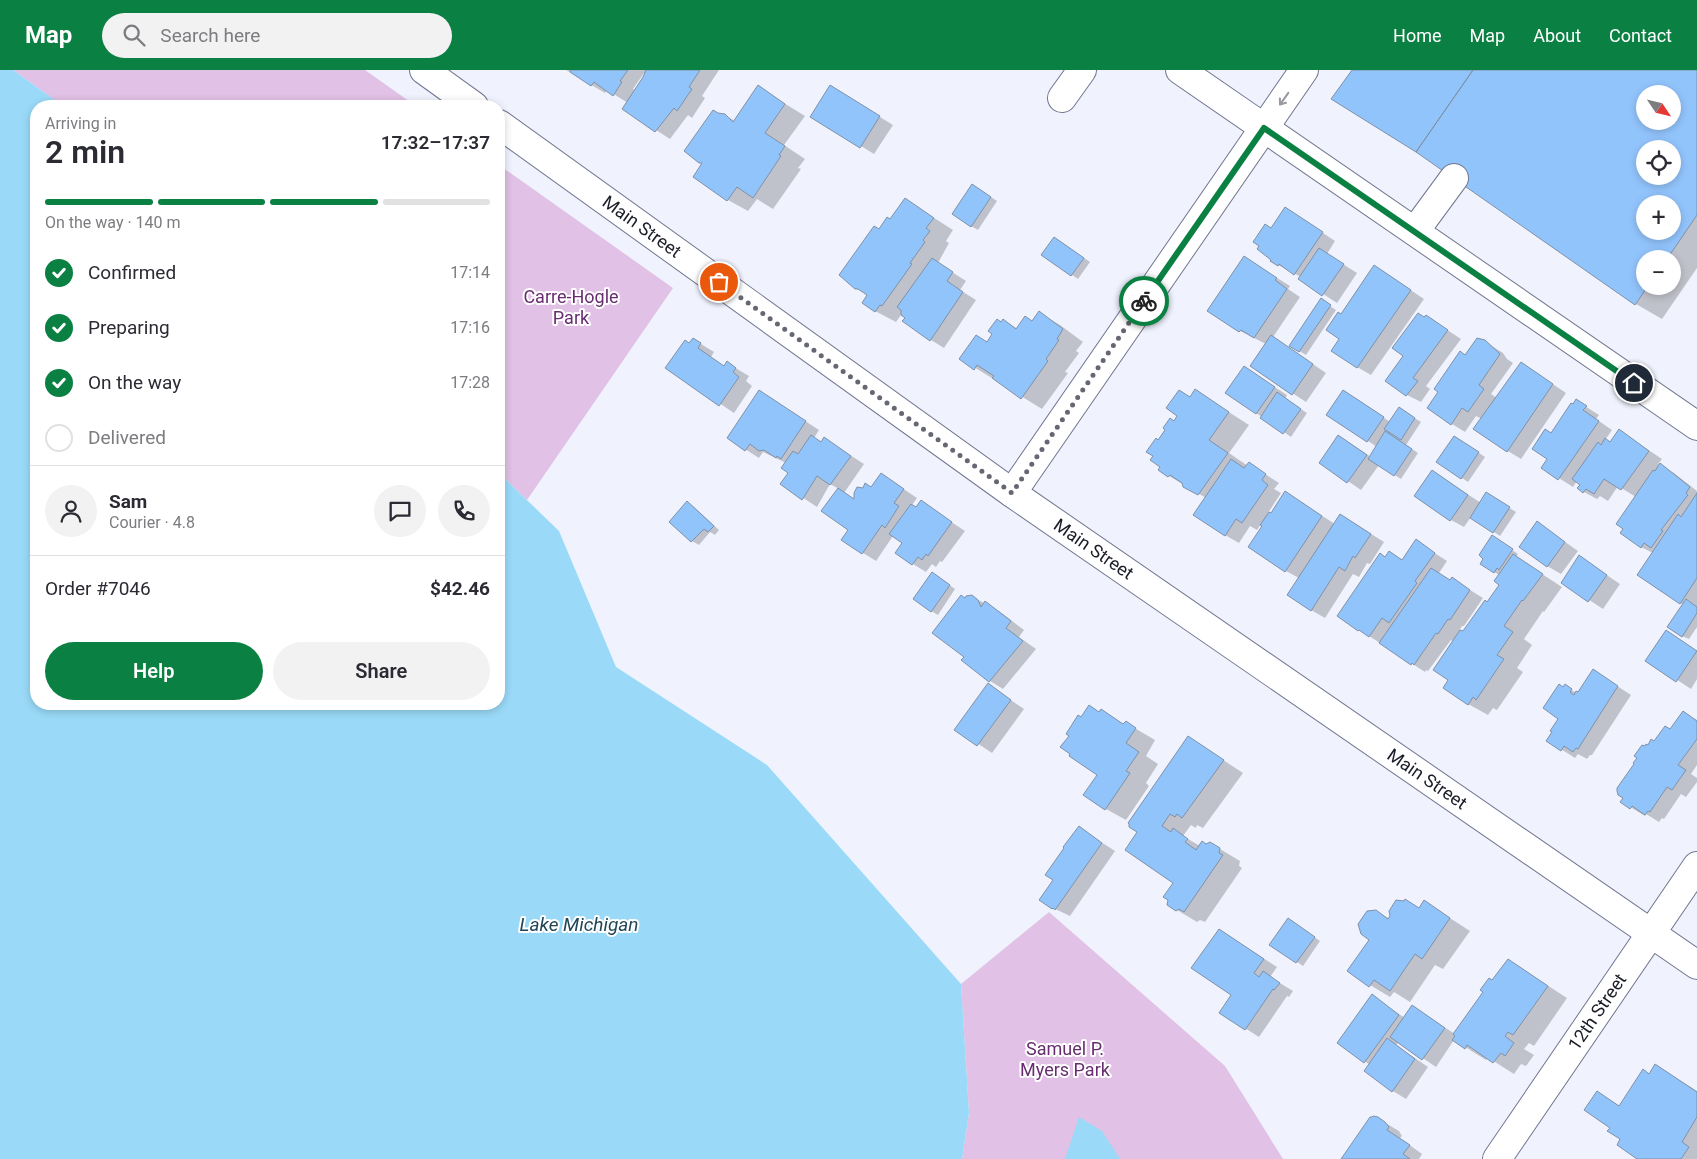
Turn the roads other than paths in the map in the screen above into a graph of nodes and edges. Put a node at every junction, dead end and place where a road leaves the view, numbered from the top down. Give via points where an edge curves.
1 (424, 70) edge
2 (1082, 70) edge
3 (1180, 70) edge
4 (1304, 70) edge
5 (1062, 98) dead end
6 (466, 100) edge
7 (505, 128) edge
8 (1264, 128) junction
9 (1454, 178) dead end
10 (1415, 231) junction
11 (1697, 426) edge
12 (1012, 493) junction
13 (1697, 866) edge
14 (1652, 934) junction
15 (1697, 965) edge
16 (1497, 1159) edge

1 - 6 main road
2 - 5 main road
3 - 8 main road
4 -> 8 main road
7 - 12 main road, Main Street
8 - 10 main road
8 - 12 main road
9 - 10 main road
10 - 11 main road
12 - 14 main road, Main Street
13 - 14 main road, 12th Street
14 - 15 main road, Main Street
14 - 16 main road, 12th Street

